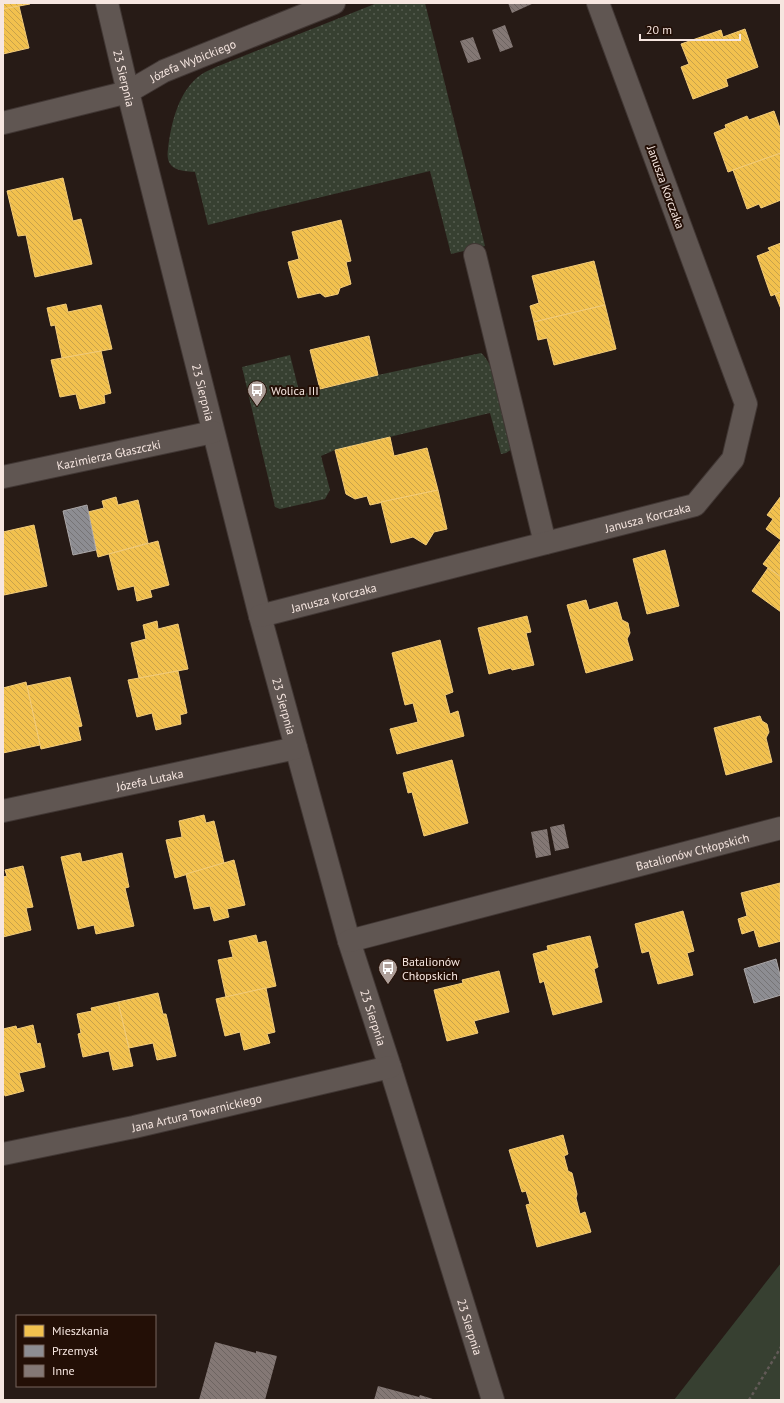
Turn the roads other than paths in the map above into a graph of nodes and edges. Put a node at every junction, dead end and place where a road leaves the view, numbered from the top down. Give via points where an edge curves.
1 (107, 3) edge
2 (334, 3) edge
3 (598, 3) edge
4 (128, 92) junction
5 (3, 123) edge
6 (475, 255) dead end
7 (213, 432) junction
8 (3, 477) edge
9 (545, 543) junction
10 (260, 616) junction
11 (296, 748) junction
12 (3, 811) edge
13 (781, 828) edge
14 (349, 941) junction
15 (390, 1067) junction
16 (3, 1154) edge
17 (493, 1400) edge

1 - 4 street, 23 Sierpnia
2 - 4 street, Józefa Wybickiego via 164,71
3 - 9 street, Janusza Korczaka via 746,404 733,459 695,505
4 - 5 street, Józefa Wybickiego
4 - 7 street, 23 Sierpnia
6 - 9 street
7 - 8 street, Kazimierza Głaszczki
7 - 10 street, 23 Sierpnia
9 - 10 street, Janusza Korczaka
10 - 11 street, 23 Sierpnia
11 - 12 street, Józefa Lutaka
11 - 14 street, 23 Sierpnia
13 - 14 street, Batalionów Chłopskich
14 - 15 street, 23 Sierpnia
15 - 16 street, Jana Artura Towarnickiego via 134,1127
15 - 17 street, 23 Sierpnia

